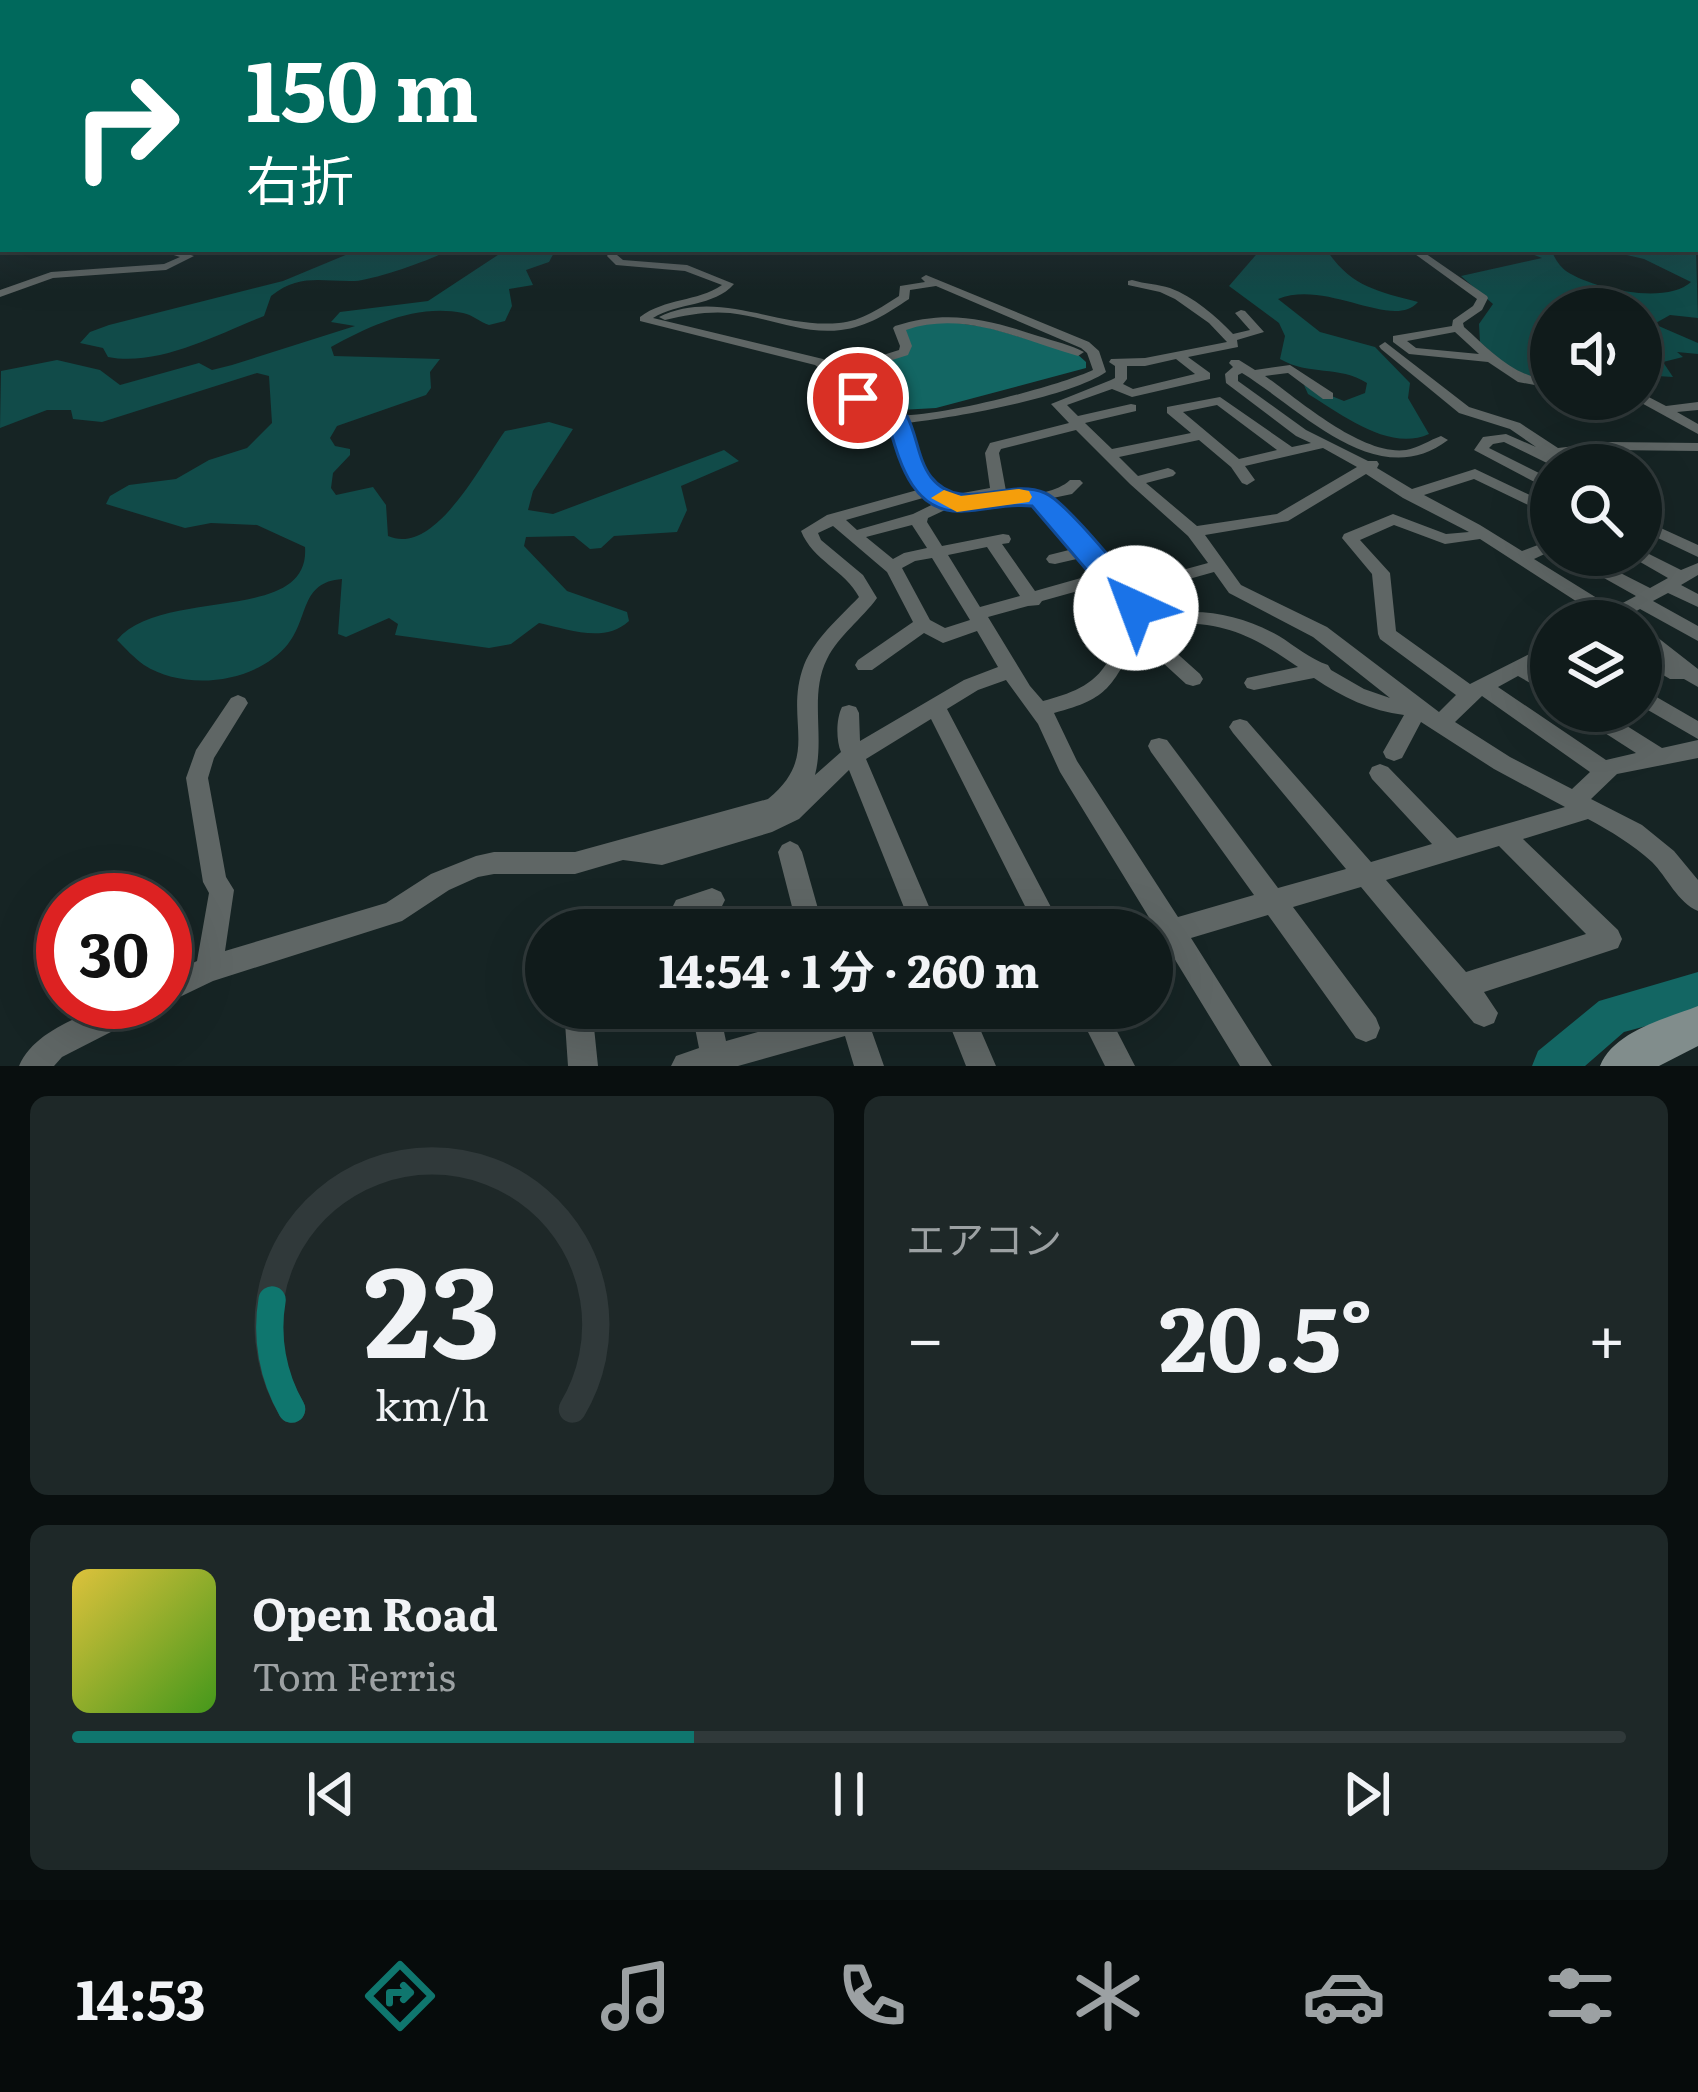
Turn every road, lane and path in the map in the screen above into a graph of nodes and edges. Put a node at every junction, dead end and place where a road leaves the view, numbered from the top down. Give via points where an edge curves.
1 (172, 252) edge
2 (616, 252) edge
3 (1417, 252) edge
4 (1132, 283) dead end
5 (0, 294) edge
6 (1241, 313) dead end
7 (655, 322) junction
8 (868, 323) junction
9 (898, 328) junction
10 (1458, 328) junction
11 (1189, 333) dead end
12 (1232, 338) junction
13 (1388, 346) junction
14 (1212, 350) junction
15 (1257, 353) dead end
16 (1095, 356) junction
17 (1179, 356) junction
18 (1492, 359) junction
19 (1121, 363) junction
20 (1250, 370) junction
21 (840, 373) junction
22 (1530, 382) edge
23 (1111, 384) junction
24 (1328, 396) dead end
25 (1698, 406) edge
26 (1131, 408) dead end
27 (1662, 410) edge
28 (1662, 411) edge
29 (899, 421) junction
30 (1077, 423) junction
31 (1698, 430) edge
32 (1200, 436) junction
33 (1441, 440) dead end
34 (1325, 444) junction
35 (1698, 447) edge
36 (1530, 450) edge
37 (1289, 452) junction
38 (1111, 454) junction
39 (1387, 454) junction
40 (1236, 464) junction
41 (1367, 468) junction
42 (1168, 473) dead end
43 (1530, 474) edge
44 (1247, 479) dead end
45 (1135, 482) junction
46 (1076, 483) dead end
47 (1408, 495) junction
48 (940, 496) junction
49 (1034, 497) junction
50 (1530, 501) edge
51 (833, 518) junction
52 (918, 518) junction
53 (1194, 532) junction
54 (1482, 533) junction
55 (1662, 535) edge
56 (852, 536) junction
57 (938, 551) junction
58 (1085, 552) junction
59 (1698, 553) edge
60 (1530, 554) edge
61 (1520, 559) junction
62 (1055, 560) dead end
63 (1144, 560) dead end
64 (891, 567) junction
65 (1214, 567) junction
66 (1103, 574) junction
67 (1667, 585) edge
68 (1122, 592) junction
69 (1582, 600) edge
70 (1033, 601) junction
71 (1698, 601) edge
72 (980, 618) junction
73 (923, 624) junction
74 (1142, 627) junction
75 (1698, 634) edge
76 (1662, 653) edge
77 (1530, 661) edge
78 (1662, 664) edge
79 (866, 665) dead end
80 (1519, 667) junction
81 (1012, 670) junction
82 (1321, 670) junction
83 (1530, 674) edge
84 (1193, 679) dead end
85 (1254, 683) dead end
86 (1698, 683) edge
87 (1476, 691) junction
88 (238, 704) dead end
89 (935, 707) junction
90 (1040, 709) junction
91 (1418, 709) junction
92 (849, 713) dead end
93 (1662, 715) edge
94 (1441, 722) junction
95 (1240, 727) dead end
96 (1620, 732) edge
97 (1159, 746) dead end
98 (1697, 746) edge
99 (854, 755) junction
100 (1659, 757) junction
101 (1604, 770) junction
102 (1582, 804) junction
103 (1504, 834) junction
104 (1452, 849) junction
105 (624, 850) junction
106 (790, 852) dead end
107 (1366, 874) junction
108 (1698, 899) edge
109 (712, 900) dead end
110 (1274, 902) junction
111 (685, 909) edge
112 (805, 909) edge
113 (917, 909) edge
114 (1039, 909) edge
115 (1149, 909) edge
116 (1173, 931) edge
117 (1173, 948) edge
118 (209, 969) junction
119 (192, 977) edge
120 (1463, 986) junction
121 (1484, 1013) dead end
122 (1698, 1026) edge
123 (1366, 1028) dead end
124 (86, 1029) edge
125 (580, 1029) edge
126 (710, 1029) edge
127 (815, 1029) edge
128 (848, 1029) edge
129 (966, 1029) edge
130 (1101, 1029) edge
131 (753, 1057) edge
132 (716, 1058) junction
133 (34, 1066) edge
134 (584, 1066) edge
135 (686, 1066) edge
136 (868, 1066) edge
137 (981, 1066) edge
138 (1120, 1066) edge
139 (1257, 1066) edge
140 (1621, 1066) edge

1 - 5 street via 188,256 166,267 51,274
2 - 7 street via 620,263 687,268 729,284 718,295 643,316
3 - 10 street via 1483,298
4 - 12 street via 1165,289
6 - 12 street via 1258,332
7 - 8 street via 738,308 820,330
7 - 21 street
8 - 9 street
8 - 16 street via 905,297 904,288 932,280 1052,329
9 - 16 street via 928,318 981,324
9 - 21 street via 904,352
10 - 13 street via 1404,335
10 - 18 street
11 - 14 street
12 - 14 street via 1231,348
12 - 15 street
13 - 18 street
13 - 35 street via 1464,410 1515,426 1555,453
14 - 17 street
14 - 20 street
16 - 19 street
16 - 29 street via 1100,372 1089,378
17 - 19 street
17 - 23 street via 1205,376 1132,393
18 - 22 street
19 - 23 street via 1121,379
20 - 24 street via 1290,369
20 - 34 street via 1231,374 1232,383
20 - 39 street
21 - 29 street via 870,413
23 - 30 street via 1057,401
25 - 27 street
26 - 30 street
28 - 31 street
29 - 48 street via 915,475
30 - 38 street
30 - 48 street via 986,445 998,490
32 - 37 street via 1165,416 1220,401
32 - 38 street
32 - 40 street
33 - 39 street
34 - 37 street
34 - 41 street
36 - 43 street via 1501,437 1481,450
37 - 40 street
38 - 45 street
39 - 41 street
40 - 44 street
41 - 47 street
41 - 53 street via 1282,518
42 - 45 street
45 - 53 street
46 - 49 street
47 - 50 street via 1475,474
47 - 54 street
48 - 49 street
48 - 51 street
48 - 52 street
49 - 58 street
51 - 56 street
51 - 105 street via 812,527 810,539 868,598 814,664 803,778 775,807
52 - 56 street
52 - 57 street
53 - 65 street
54 - 61 street
54 - 87 street via 1442,541 1393,519 1350,538 1381,573 1387,634
55 - 59 street
56 - 64 street
57 - 64 street
57 - 70 street via 997,540
57 - 72 street
58 - 62 street
58 - 66 street
60 - 61 street
61 - 69 street
63 - 66 street
64 - 73 street
65 - 68 street
65 - 91 street via 1235,589 1351,652
66 - 68 street
66 - 70 street
67 - 71 street
67 - 75 street
68 - 74 street
70 - 72 street
72 - 73 street via 943,636
72 - 81 street
73 - 79 street
74 - 82 street via 1190,616 1220,620 1270,638
74 - 84 street
74 - 90 street via 1122,643 1099,685
76 - 86 street
77 - 80 street
78 - 86 street
80 - 83 street
80 - 87 street
81 - 89 street
81 - 90 street
82 - 85 street
82 - 91 street via 1381,705
87 - 94 street
87 - 101 street
88 - 118 street via 196,778 222,890
89 - 99 street
89 - 114 street
90 - 115 street
91 - 94 street
91 - 104 street via 1387,762
92 - 99 street
93 - 98 street
94 - 102 street
95 - 107 street
96 - 100 street
97 - 110 street
98 - 100 street
99 - 105 street via 772,823 662,854
99 - 113 street
100 - 101 street
101 - 102 street
102 - 103 street
102 - 108 street via 1651,845
103 - 104 street
103 - 120 street via 1609,939
104 - 107 street
105 - 118 street via 574,863 476,867 393,913
106 - 112 street
107 - 110 street
107 - 120 street
109 - 111 street
110 - 116 street
110 - 123 street
117 - 139 street
118 - 119 street
120 - 121 street
122 - 140 street
124 - 133 street
125 - 134 street
126 - 132 street
127 - 131 street
128 - 136 street
129 - 137 street
130 - 138 street
131 - 132 street
132 - 135 street

